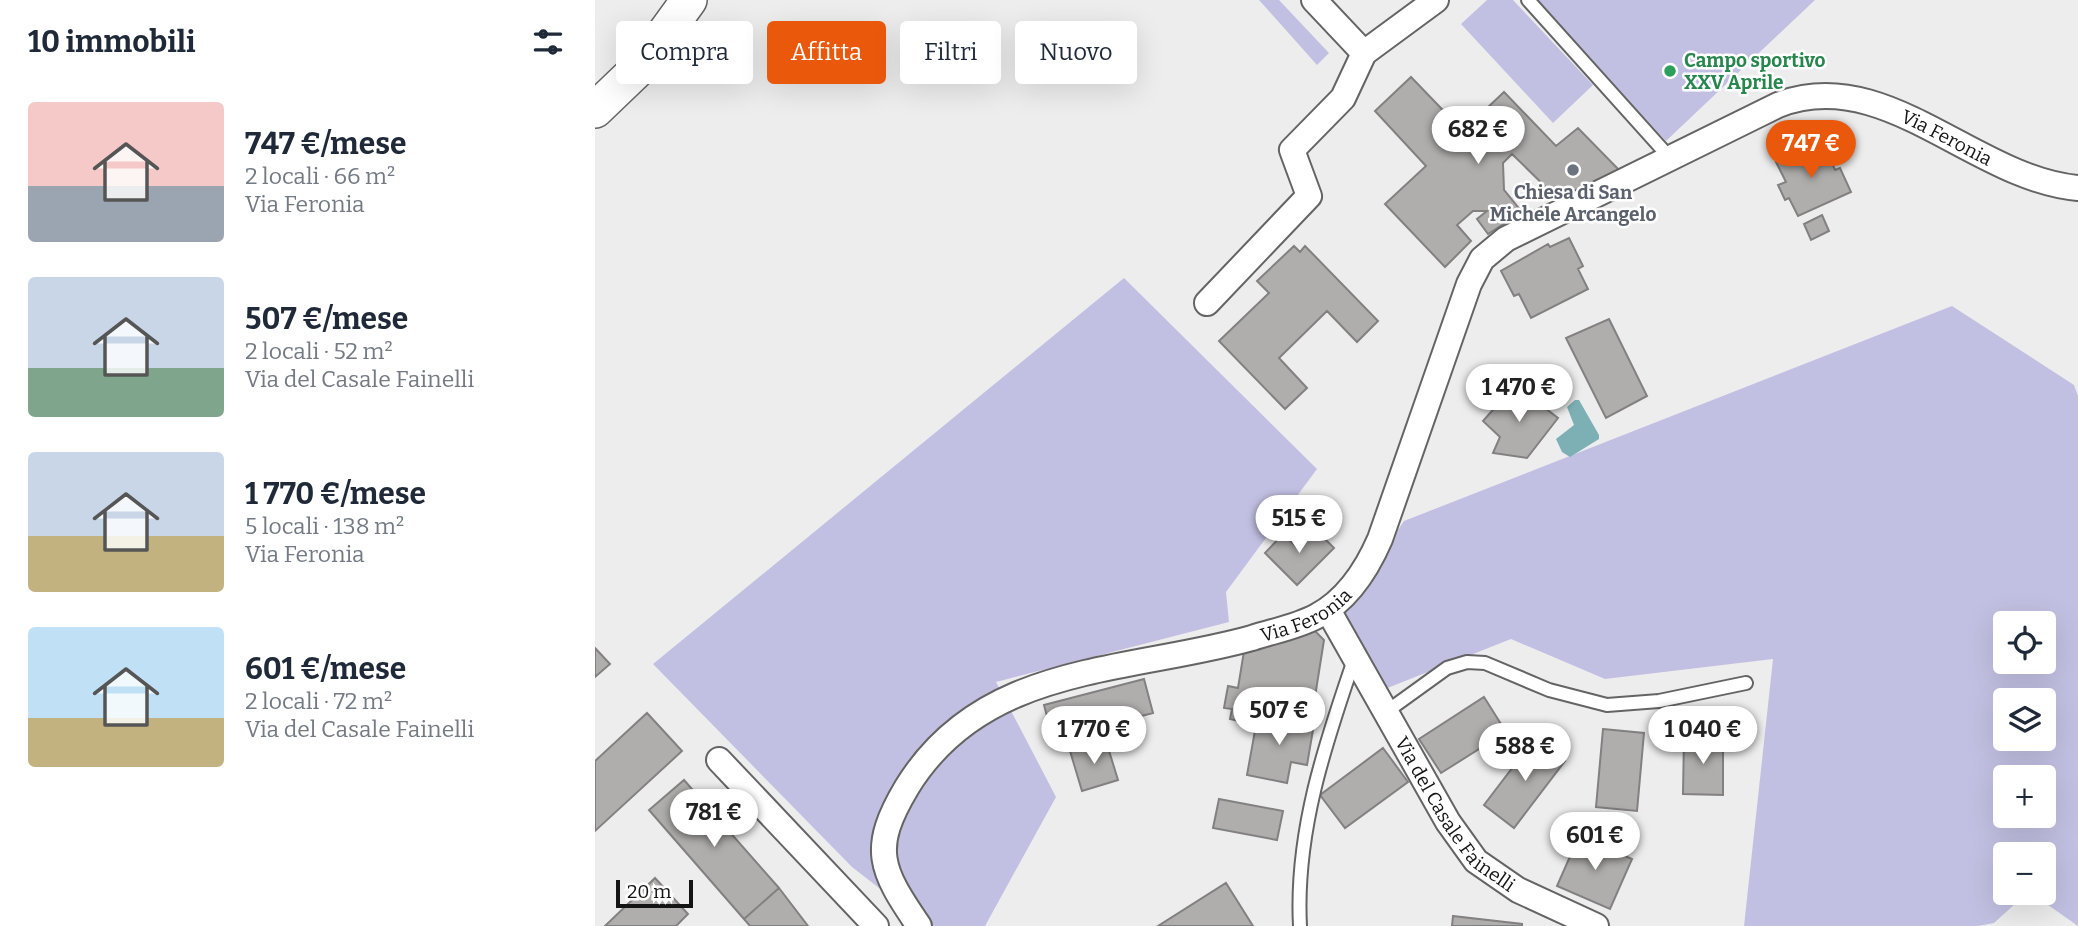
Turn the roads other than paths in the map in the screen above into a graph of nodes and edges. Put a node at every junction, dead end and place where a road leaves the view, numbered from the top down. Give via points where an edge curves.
1 (689, 0) edge
2 (1314, 0) edge
3 (1436, 0) edge
4 (1528, 0) edge
5 (1364, 53) junction
6 (595, 110) edge
7 (1671, 159) junction
8 (2078, 188) edge
9 (1207, 303) dead end
10 (1328, 610) junction
11 (1355, 657) junction
12 (1746, 683) dead end
13 (1386, 712) junction
14 (719, 760) dead end
15 (876, 926) edge
16 (919, 926) edge
17 (1300, 926) edge
18 (1596, 926) edge

1 - 6 street via 642,65
2 - 5 street
3 - 5 street
4 - 7 lane
5 - 9 street via 1343,98 1292,150 1309,196
7 - 8 street, Via Feronia via 1787,102 1832,95 1873,102 2015,173
7 - 10 street, Via Feronia via 1506,239 1482,259 1460,308 1380,539 1362,573
10 - 11 street, Via del Casale Fainelli
10 - 16 street, Via Feronia via 1300,624 1200,652 1042,682 970,718 920,766 898,802 884,838 885,871
11 - 13 street, Via del Casale Fainelli
11 - 17 lane via 1317,777 1301,858
12 - 13 lane via 1659,701 1607,705 1549,690 1485,663 1467,663 1447,668
13 - 18 street, Via del Casale Fainelli via 1448,822 1476,860 1518,890
14 - 15 street

